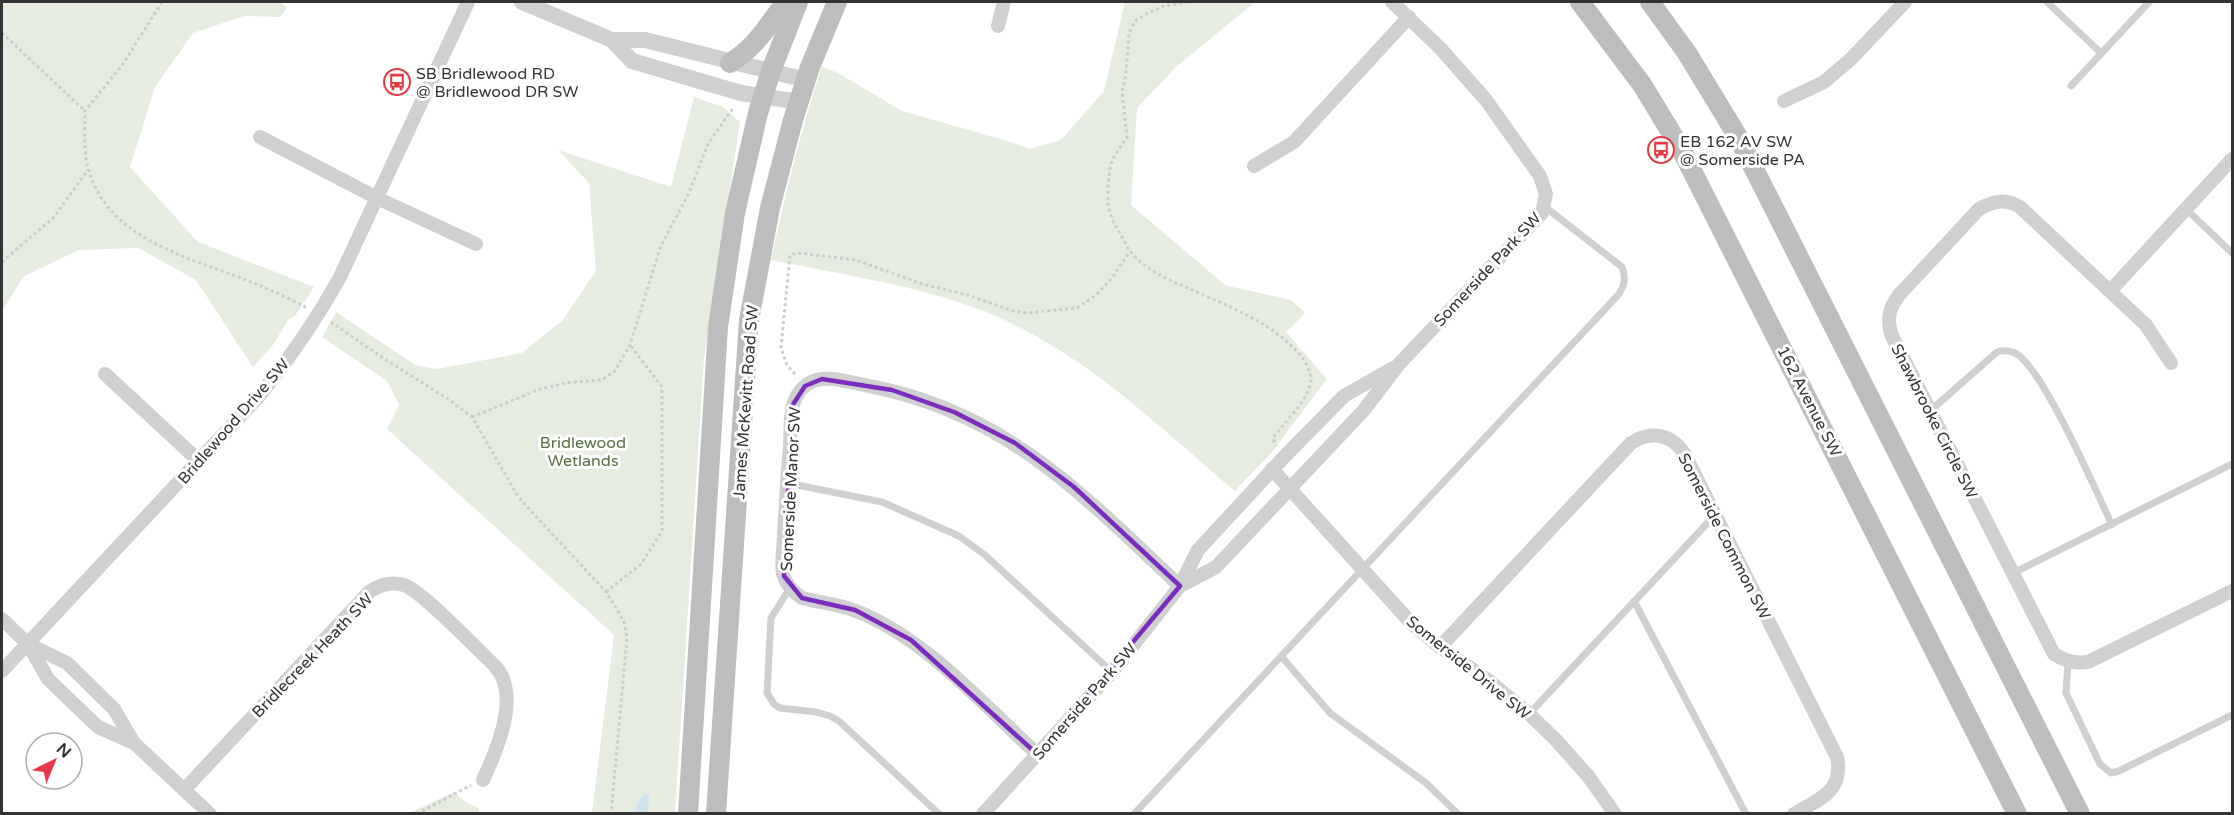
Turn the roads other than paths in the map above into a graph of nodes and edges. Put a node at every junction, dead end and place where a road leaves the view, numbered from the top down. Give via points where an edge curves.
1 (468, 2) edge
2 (522, 2) edge
3 (786, 2) edge
4 (798, 2) edge
5 (837, 2) edge
6 (1004, 2) edge
7 (1392, 2) edge
8 (1580, 2) edge
9 (1650, 2) edge
10 (1905, 2) edge
11 (2047, 2) edge
12 (2149, 2) edge
13 (1409, 17) junction
14 (998, 26) dead end
15 (612, 40) junction
16 (2101, 53) junction
17 (730, 63) junction
18 (771, 71) junction
19 (806, 80) junction
20 (2071, 86) dead end
21 (763, 97) junction
22 (1784, 101) dead end
23 (799, 102) junction
24 (261, 137) dead end
25 (2232, 159) edge
26 (1254, 166) dead end
27 (377, 198) junction
28 (1544, 206) junction
29 (2186, 209) junction
30 (476, 244) dead end
31 (2232, 253) edge
32 (2111, 290) junction
33 (2171, 363) dead end
34 (1399, 364) junction
35 (105, 374) dead end
36 (1929, 411) junction
37 (199, 461) junction
38 (2232, 464) edge
39 (1272, 469) junction
40 (787, 483) junction
41 (1290, 489) junction
42 (1715, 515) junction
43 (2112, 525) junction
44 (1362, 569) junction
45 (2013, 573) junction
46 (1180, 586) junction
47 (790, 588) junction
48 (2232, 591) edge
49 (1634, 601) junction
50 (2, 619) edge
51 (28, 644) junction
52 (1440, 647) junction
53 (1281, 656) junction
54 (2068, 661) junction
55 (2, 671) edge
56 (1112, 672) junction
57 (1529, 714) junction
58 (2232, 716) edge
59 (134, 743) junction
60 (1038, 755) junction
61 (483, 780) road end
62 (2004, 786) junction
63 (184, 790) junction
64 (210, 813) edge
65 (688, 813) edge
66 (716, 813) edge
67 (939, 813) edge
68 (983, 813) edge
69 (1134, 813) edge
70 (1458, 813) edge
71 (1615, 813) edge
72 (1746, 813) edge
73 (1794, 813) edge
74 (2012, 813) edge
75 (2018, 813) edge
76 (2080, 813) edge

1 - 27 street, Bridlewood Drive SW
2 - 15 street
3 - 17 main road via 751,48
4 - 18 main road, James McKevitt Road SW
5 - 19 main road, James McKevitt Road SW
6 - 14 street
7 - 13 street, Somerside Park SW
8 - 62 main road, 162 Avenue SW via 1643,86 1682,149
9 - 76 main road via 1687,53 1738,137
10 - 22 street via 1824,82
11 - 16 lane
12 - 16 lane
13 - 26 street via 1294,142
13 - 28 street, Somerside Park SW via 1486,100 1540,176 1546,194
15 - 17 street via 645,40
15 - 21 street via 632,61
16 - 20 lane
17 - 18 street
18 - 19 street
18 - 21 main road, James McKevitt Road SW
19 - 23 main road, James McKevitt Road SW
21 - 23 street
21 - 65 main road, James McKevitt Road SW via 735,213 718,327
23 - 66 main road, James McKevitt Road SW via 770,208 749,320
24 - 27 street
25 - 29 street
27 - 30 street
27 - 37 street, Bridlewood Drive SW via 318,315 277,375
28 - 34 street, Somerside Park SW via 1535,222
28 - 44 lane via 1616,261 1625,276 1619,294
29 - 31 lane
29 - 32 street
32 - 33 street, Shawbrooke Circle SW via 2146,325
32 - 36 street, Shawbrooke Circle SW via 2020,207 2004,201 1979,209 1890,309 1891,334
34 - 39 street, Somerside Park SW via 1344,396
34 - 41 street, Somerside Park SW via 1364,410
35 - 37 street
36 - 43 lane via 1997,351 2016,353 2061,417
36 - 45 street, Shawbrooke Circle SW
37 - 51 street, Bridlewood Drive SW
38 - 43 lane
39 - 41 street, Somerside Drive SW
39 - 46 street, Somerside Park SW via 1198,550
40 - 46 street, Somerside Manor SW via 792,406 798,392 822,379 892,390 954,412 1015,443 1074,487
40 - 47 street, Somerside Manor SW via 782,568
40 - 56 lane via 882,502 959,536 985,555
41 - 44 street, Somerside Drive SW
41 - 46 street, Somerside Park SW via 1216,567
42 - 49 lane
42 - 52 street, Somerside Common SW via 1678,444 1656,434 1639,438
42 - 73 street, Somerside Common SW via 1838,757 1839,777 1830,792
43 - 45 lane
44 - 52 street, Somerside Drive SW via 1412,624
44 - 53 lane
45 - 54 street, Shawbrooke Circle SW via 2054,654
46 - 56 street, Somerside Park SW
47 - 60 street, Somerside Manor SW via 802,598 855,610 911,640
47 - 67 lane via 771,618 766,687 770,699 780,708 816,712 839,721
48 - 54 street via 2090,661
49 - 57 lane
49 - 72 lane
50 - 51 street
51 - 55 street, Bridlewood Drive SW
51 - 59 street via 67,663 114,709
51 - 59 street via 48,679 98,727
52 - 57 street, Somerside Drive SW
53 - 69 lane
53 - 70 lane via 1330,713 1426,783
54 - 58 lane via 2066,693 2100,764 2111,773
56 - 60 street, Somerside Park SW
57 - 71 street, Somerside Drive SW via 1588,776
59 - 63 street
60 - 68 street, Somerside Park SW
61 - 63 street, Bridlecreek Heath SW via 502,729 507,695 504,678 412,589 392,583 369,592
62 - 74 main road
62 - 75 main road, 162 Avenue SW
63 - 64 street

